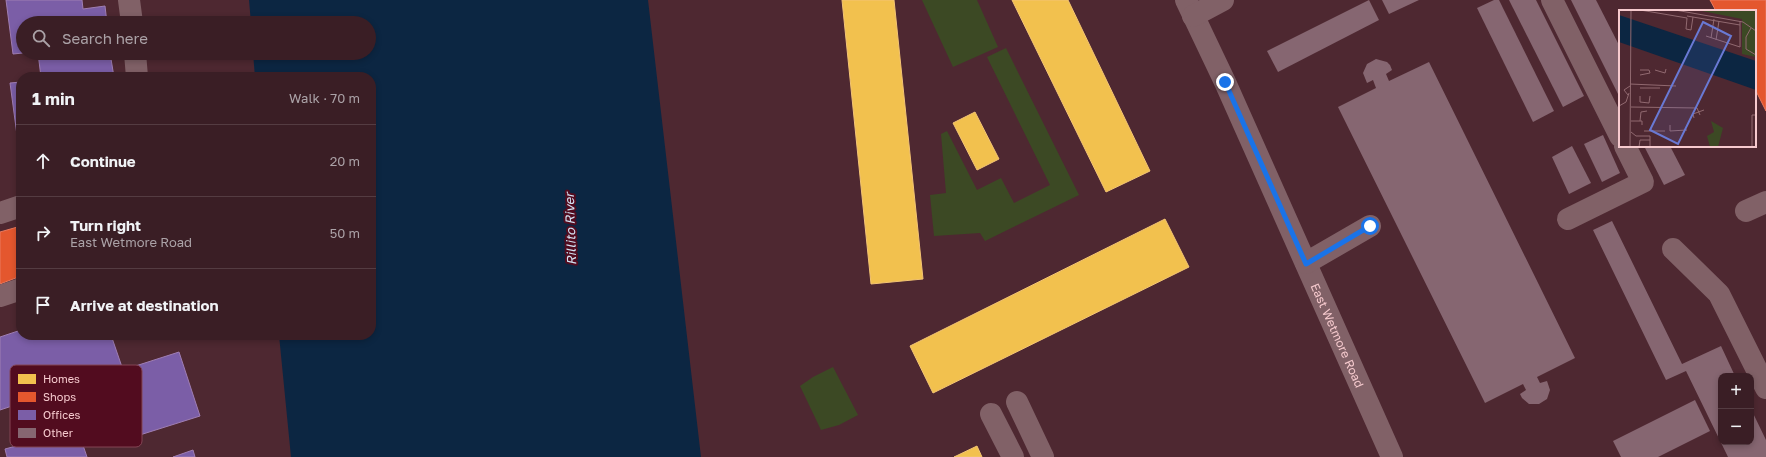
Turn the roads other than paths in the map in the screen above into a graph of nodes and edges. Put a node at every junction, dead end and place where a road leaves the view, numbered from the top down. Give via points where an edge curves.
1 (129, 0) edge
2 (1223, 0) edge
3 (1552, 0) edge
4 (1189, 8) edge
5 (131, 16) edge
6 (136, 60) edge
7 (137, 72) edge
8 (1619, 134) edge
9 (1626, 147) edge
10 (1766, 202) edge
11 (16, 208) edge
12 (1746, 212) dead end
13 (0, 213) edge
14 (1568, 219) dead end
15 (1370, 226) dead end
16 (1673, 249) dead end
17 (1306, 264) junction
18 (16, 291) edge
19 (0, 296) edge
20 (1766, 388) edge
21 (1017, 402) dead end
22 (991, 414) dead end
23 (1013, 457) edge
24 (1043, 457) edge
25 (1392, 457) edge

1 - 5 street
2 - 4 street
3 - 8 street
4 - 17 street, East Wetmore Road
6 - 7 street
9 - 14 street via 1643,182
10 - 12 street
11 - 13 street
15 - 17 street
16 - 20 street via 1719,294
17 - 25 street, East Wetmore Road
18 - 19 street
21 - 24 street
22 - 23 street

